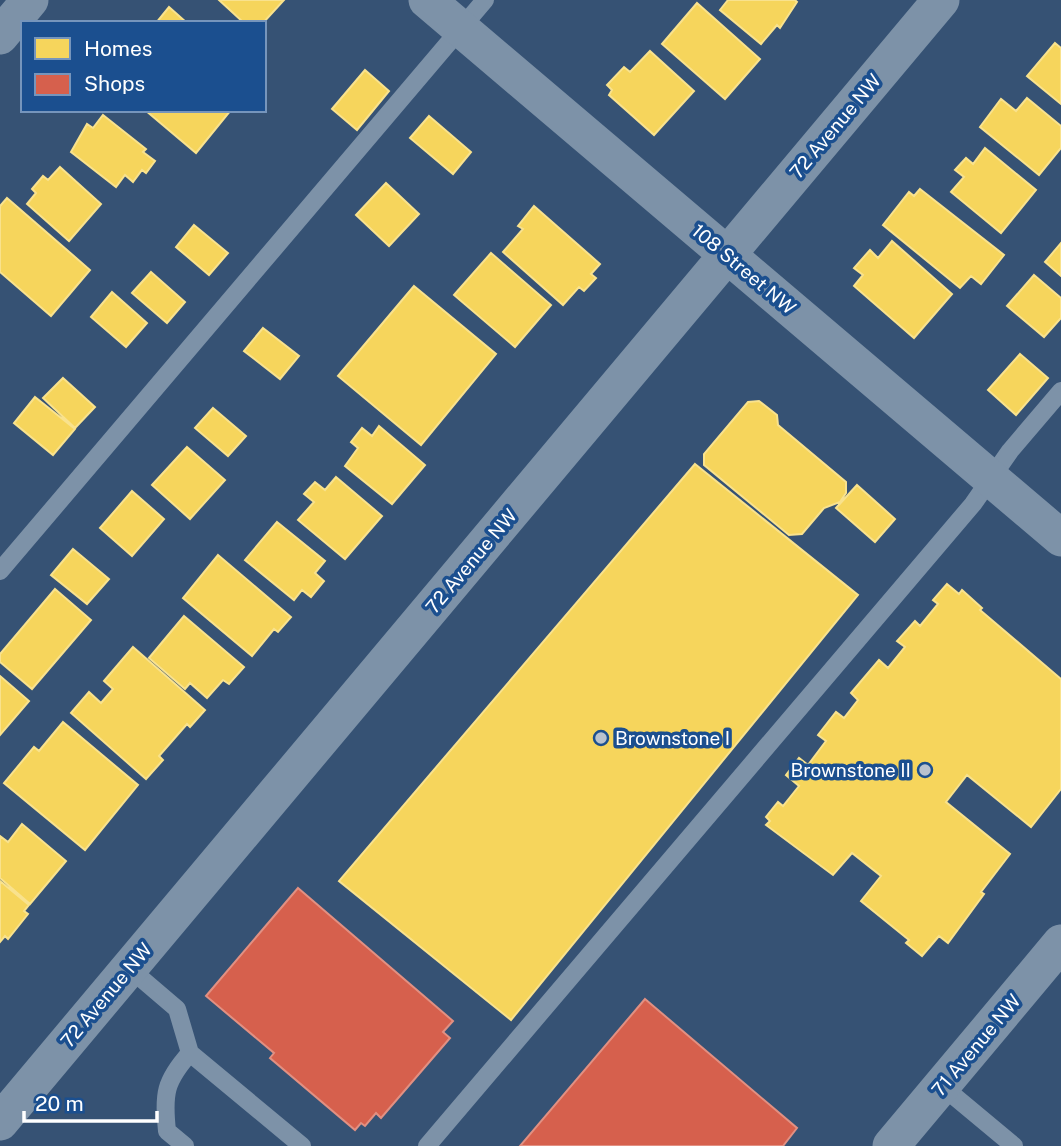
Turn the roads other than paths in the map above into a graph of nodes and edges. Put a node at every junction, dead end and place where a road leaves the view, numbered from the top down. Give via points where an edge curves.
1 (30, 0) edge
2 (427, 0) edge
3 (485, 0) edge
4 (942, 0) edge
5 (461, 28) junction
6 (0, 36) edge
7 (727, 255) junction
8 (1061, 391) edge
9 (991, 479) junction
10 (1061, 538) edge
11 (0, 571) edge
12 (1061, 943) edge
13 (129, 968) junction
14 (190, 1053) junction
15 (942, 1086) junction
16 (0, 1122) edge
17 (185, 1146) edge
18 (302, 1146) edge
19 (427, 1146) edge
20 (891, 1146) edge
21 (1014, 1146) edge

1 - 6 street
2 - 5 street, 108 Street NW
3 - 5 lane
4 - 7 street, 72 Avenue NW
5 - 7 street, 108 Street NW
5 - 11 lane
7 - 9 street, 108 Street NW
7 - 13 street, 72 Avenue NW
8 - 9 lane
9 - 10 street, 108 Street NW
9 - 19 lane
12 - 15 street, 71 Avenue NW
13 - 14 lane via 177,1009
13 - 16 street, 72 Avenue NW
14 - 17 lane via 172,1073 164,1100 167,1130
14 - 18 lane
15 - 20 street, 71 Avenue NW
15 - 21 lane

